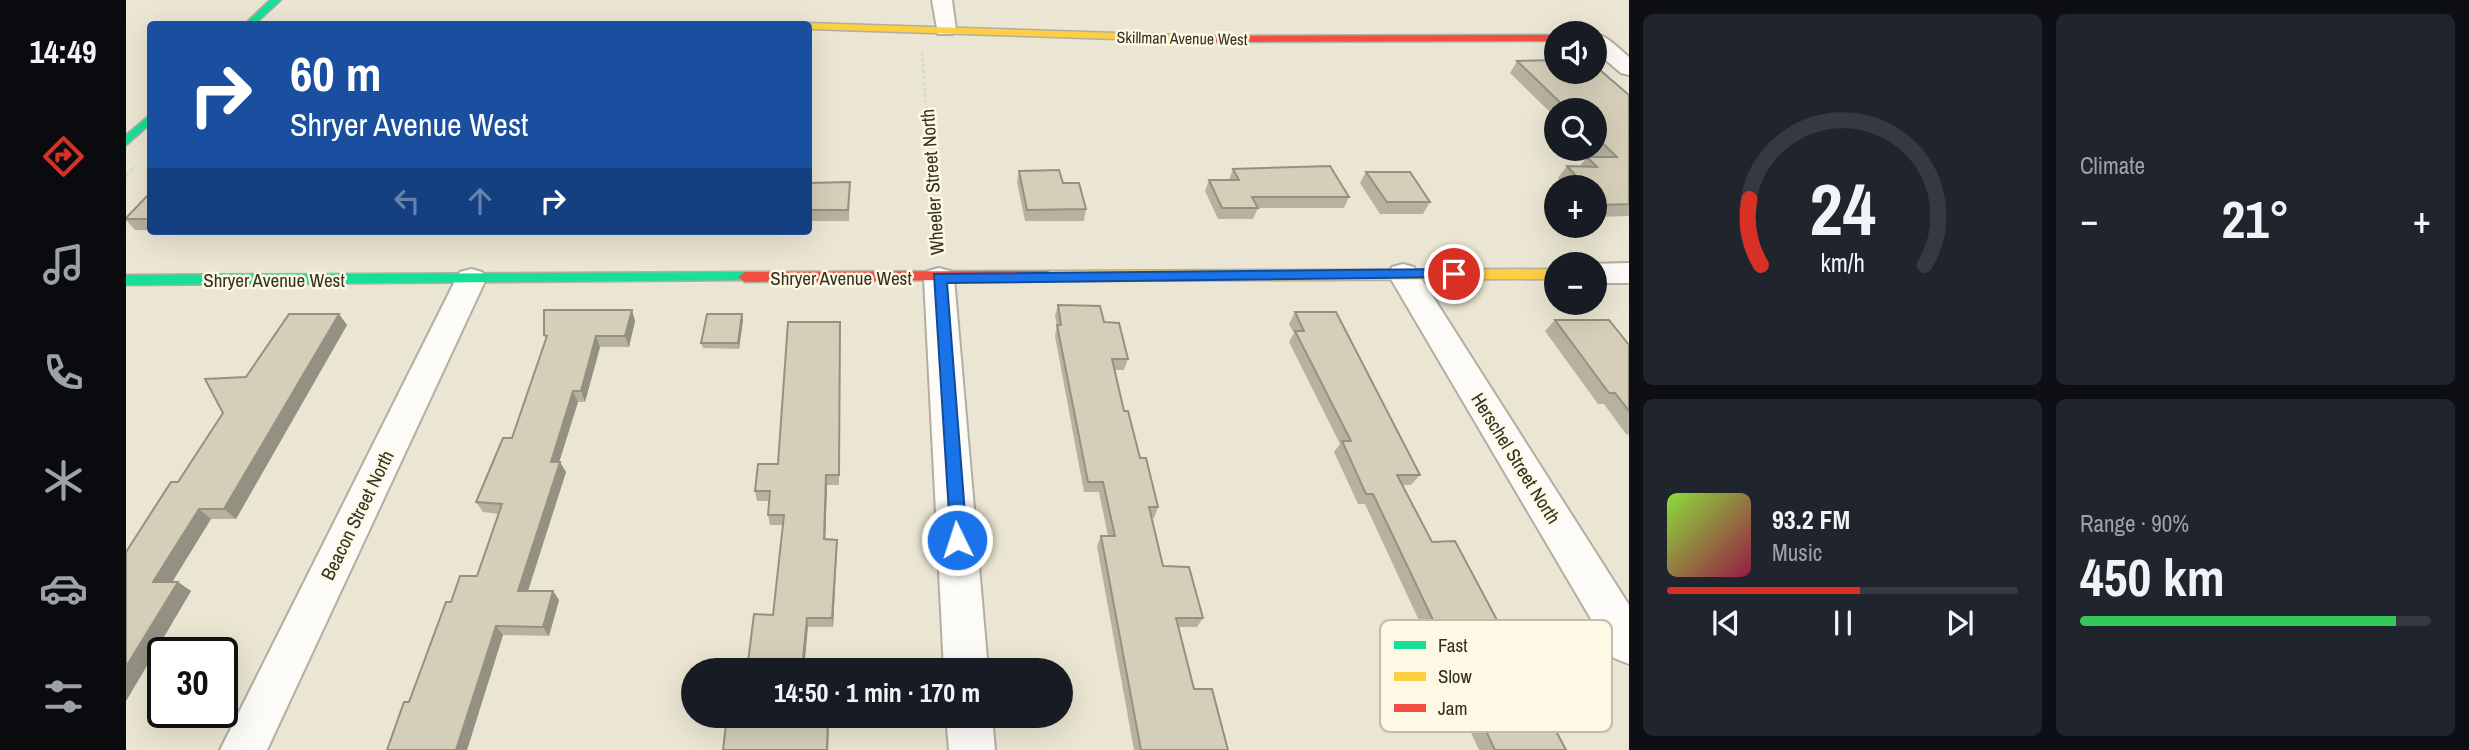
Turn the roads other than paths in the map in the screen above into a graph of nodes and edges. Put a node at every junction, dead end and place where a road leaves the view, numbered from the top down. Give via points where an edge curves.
1 (276, 0) edge
2 (942, 0) edge
3 (253, 21) edge
4 (812, 26) edge
5 (945, 30) junction
6 (1544, 38) edge
7 (1607, 38) edge
8 (1629, 38) edge
9 (1607, 49) edge
10 (1629, 68) edge
11 (147, 121) edge
12 (127, 139) edge
13 (1607, 273) edge
14 (1629, 273) edge
15 (1403, 274) junction
16 (1544, 274) edge
17 (939, 278) junction
18 (471, 279) junction
19 (126, 280) edge
20 (1629, 643) edge
21 (965, 658) edge
22 (971, 728) edge
23 (243, 750) edge
24 (972, 750) edge

1 - 3 street
2 - 5 street
4 - 5 street, Skillman Avenue West
5 - 6 street, Skillman Avenue West via 1233,40
7 - 8 street
9 - 10 street
11 - 12 street
13 - 14 street
15 - 16 street, Shryer Avenue West
15 - 17 street, Shryer Avenue West
15 - 20 street, Herschel Street North
17 - 18 street, Shryer Avenue West
17 - 21 street, Wheeler Street North
18 - 19 street, Shryer Avenue West
18 - 23 street, Beacon Street North
22 - 24 street

